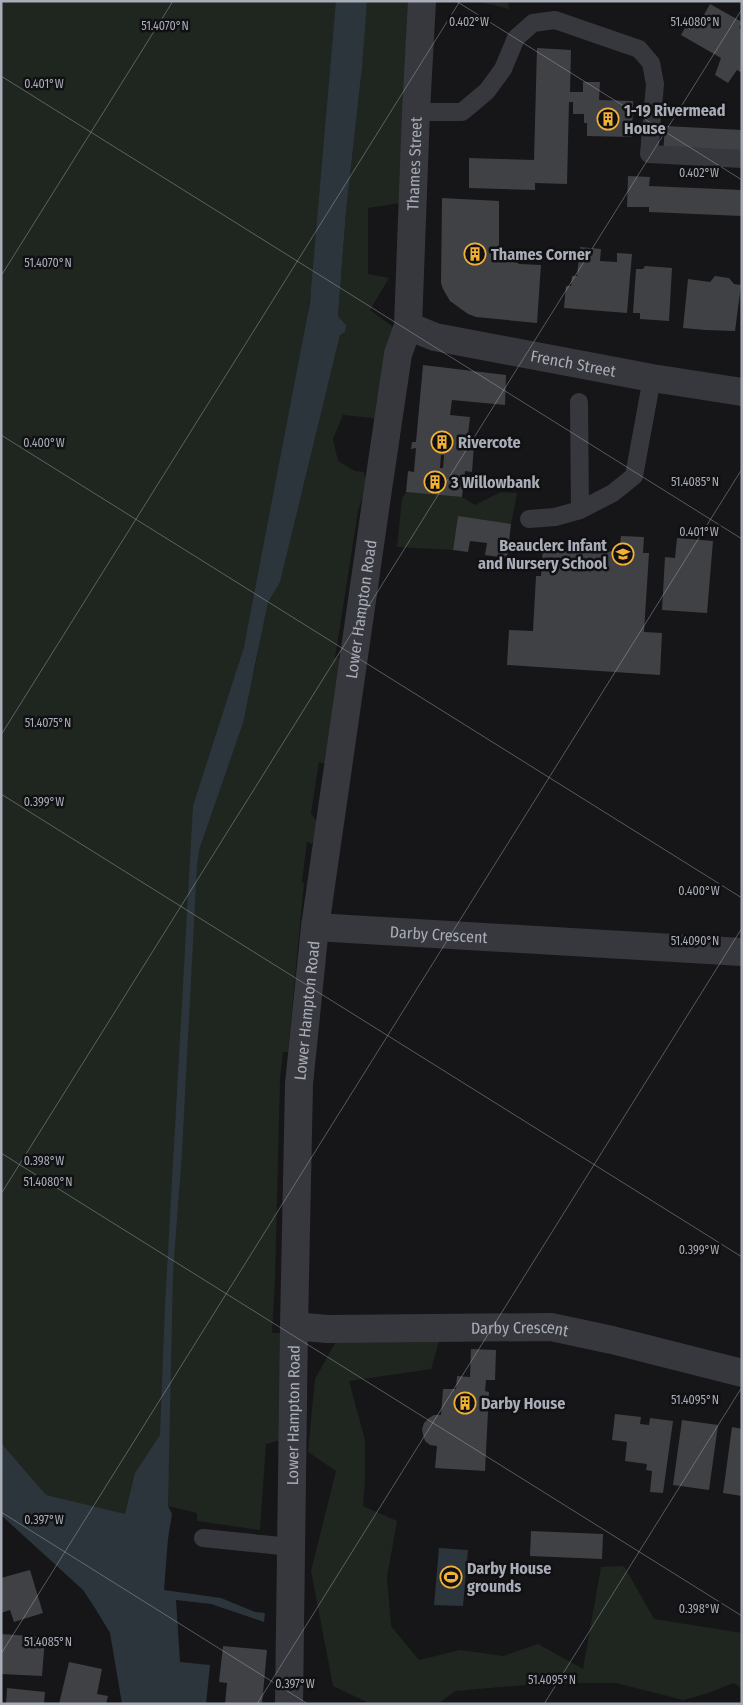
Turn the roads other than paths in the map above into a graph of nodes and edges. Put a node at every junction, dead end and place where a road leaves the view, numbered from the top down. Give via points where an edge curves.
1 (422, 1) edge
2 (416, 112) junction
3 (742, 159) edge
4 (408, 326) junction
5 (652, 378) junction
6 (742, 392) edge
7 (579, 402) dead end
8 (580, 510) junction
9 (529, 519) dead end
10 (316, 927) junction
11 (742, 952) edge
12 (294, 1326) junction
13 (742, 1373) edge
14 (203, 1538) dead end
15 (291, 1547) junction
16 (289, 1704) edge

1 - 2 street, Thames Street
2 - 3 lane via 462,112 487,91 504,69 516,38 533,23 555,20 639,49 652,63 655,84 649,154
2 - 4 street, Thames Street
4 - 5 street, French Street via 435,337
4 - 10 street, Lower Hampton Road via 398,354
5 - 6 street, French Street
5 - 8 lane via 634,476 613,493
7 - 8 lane
8 - 9 lane via 555,517
10 - 11 street, Darby Crescent
10 - 12 street, Lower Hampton Road via 299,1084
12 - 13 street, Darby Crescent via 327,1329 551,1327
12 - 15 street, Lower Hampton Road
14 - 15 lane
15 - 16 street, Lower Hampton Road

